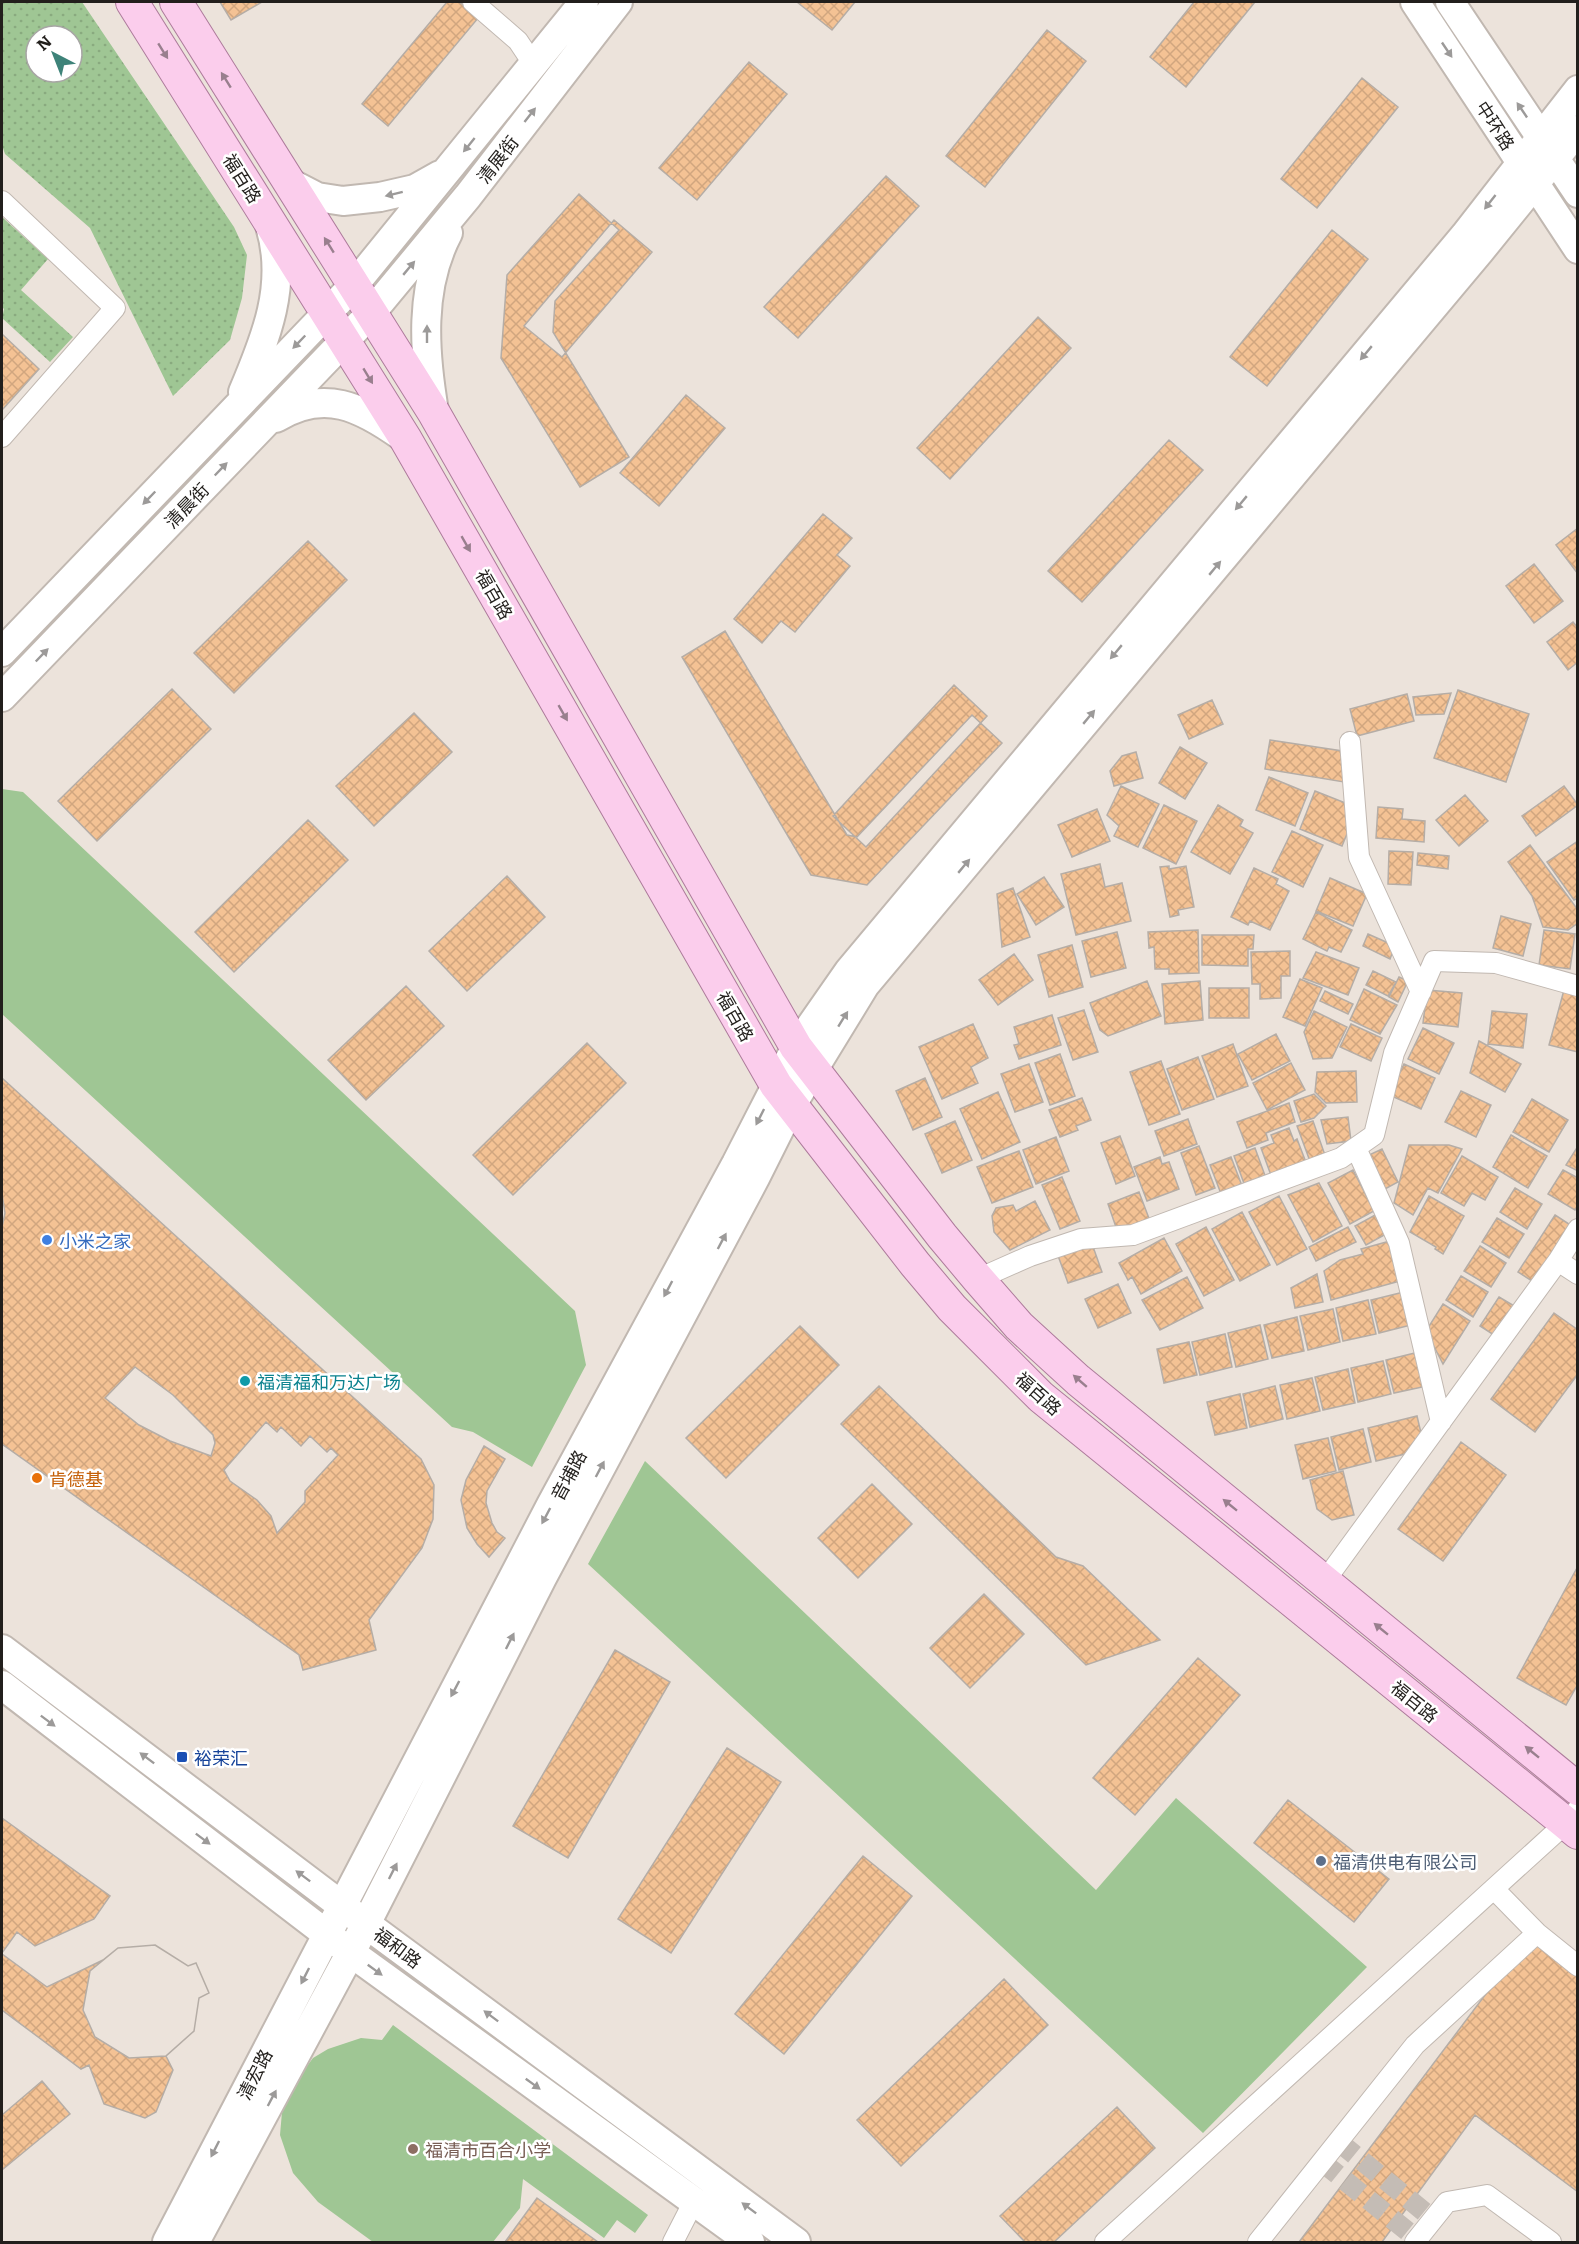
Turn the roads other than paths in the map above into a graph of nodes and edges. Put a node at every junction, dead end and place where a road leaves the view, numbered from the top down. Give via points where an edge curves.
1 (132, 2) edge
2 (176, 2) edge
3 (472, 2) edge
4 (584, 2) edge
5 (618, 2) edge
6 (1414, 2) edge
7 (1450, 2) edge
8 (534, 65) junction
9 (1578, 90) edge
10 (1578, 130) edge
11 (1547, 148) junction
12 (447, 171) junction
13 (1528, 173) junction
14 (290, 183) junction
15 (1578, 194) edge
16 (468, 196) junction
17 (2, 201) edge
18 (267, 215) junction
19 (1578, 249) edge
20 (354, 285) junction
21 (327, 312) junction
22 (372, 313) junction
23 (346, 340) junction
24 (236, 407) junction
25 (434, 413) junction
26 (261, 427) junction
27 (2, 437) edge
28 (405, 438) junction
29 (2, 652) edge
30 (2, 697) edge
31 (1350, 742) dead end
32 (1578, 986) edge
33 (1421, 992) junction
34 (804, 1058) junction
35 (784, 1095) junction
36 (1356, 1148) junction
37 (1578, 1229) edge
38 (1558, 1261) junction
39 (1578, 1274) edge
40 (978, 1279) junction
41 (1441, 1422) junction
42 (1324, 1582) junction
43 (2, 1649) edge
44 (2, 1685) edge
45 (1578, 1789) edge
46 (1574, 1822) edge
47 (1494, 1889) junction
48 (342, 1905) junction
49 (366, 1924) junction
50 (1536, 1933) junction
51 (327, 1934) junction
52 (350, 1952) junction
53 (1578, 1966) edge
54 (694, 2201) junction
55 (167, 2242) edge
56 (195, 2242) edge
57 (673, 2242) edge
58 (750, 2242) edge
59 (796, 2242) edge
60 (1105, 2242) edge
61 (1258, 2242) edge
62 (1415, 2242) edge
63 (1551, 2242) edge

1 -> 18 main road, 福百路
14 -> 2 main road, 福百路
3 - 8 street via 518,41
4 - 8 street, 清展街
16 -> 5 street, 清展街
6 -> 13 street, 中环路
11 -> 7 street, 中环路
8 -> 12 street, 清展街
9 - 11 street
10 - 11 street
11 - 13 street, 音埔路
11 - 15 street, 中环路
12 -> 14 street via 415,189 343,201 317,197
12 - 20 street, 清展街
13 - 19 street, 中环路
13 - 34 street, 音埔路 via 1465,270
20 -> 14 main road, 福百路
22 -> 16 street, 清展街
25 -> 16 street via 427,371 429,285 440,250
17 - 27 street via 115,309
18 - 21 main road, 福百路
18 - 24 street via 276,245 278,282 268,327
20 - 21 street, 清晨街
20 - 22 main road, 福百路
21 - 23 main road, 福百路
21 -> 24 street, 清晨街
22 - 23 street, 清晨街
22 - 25 main road, 福百路
23 - 26 street, 清晨街
23 -> 28 main road, 福百路
24 -> 29 street, 清晨街
25 - 34 main road, 福百路
26 - 28 street via 294,407 321,403 351,406
30 -> 26 street, 清晨街
28 -> 35 main road, 福百路
31 - 33 street via 1359,857
32 - 33 street via 1496,963 1434,962
33 - 36 street via 1394,1053 1374,1135
34 - 35 street, 音埔路
34 - 40 main road, 福百路
35 - 46 main road, 福百路 via 951,1308 1041,1397
35 -> 48 street, 音埔路 via 736,1164 551,1505
49 -> 35 street, 音埔路 via 542,1578 756,1178
36 - 40 street via 1341,1158 1133,1235 1081,1239
36 - 41 street via 1399,1243
37 - 38 street
38 - 39 street
38 - 41 street
42 -> 40 main road, 福百路 via 1078,1380 1019,1326
41 - 42 street
45 -> 42 main road, 福百路
48 -> 43 street, 福和路
44 -> 51 street, 福和路
46 - 47 street
47 - 50 street
47 - 60 street
48 - 49 street, 福和路
48 - 51 street, 清宏路
49 - 52 street, 清宏路
59 -> 49 street, 福和路
50 - 53 street
50 - 61 street via 1415,2045
51 - 52 street, 福和路
51 -> 55 street, 清宏路
52 -> 54 street, 福和路
56 -> 52 street, 清宏路
54 - 57 street
54 - 58 street, 福和路
62 - 63 street via 1447,2202 1487,2195

